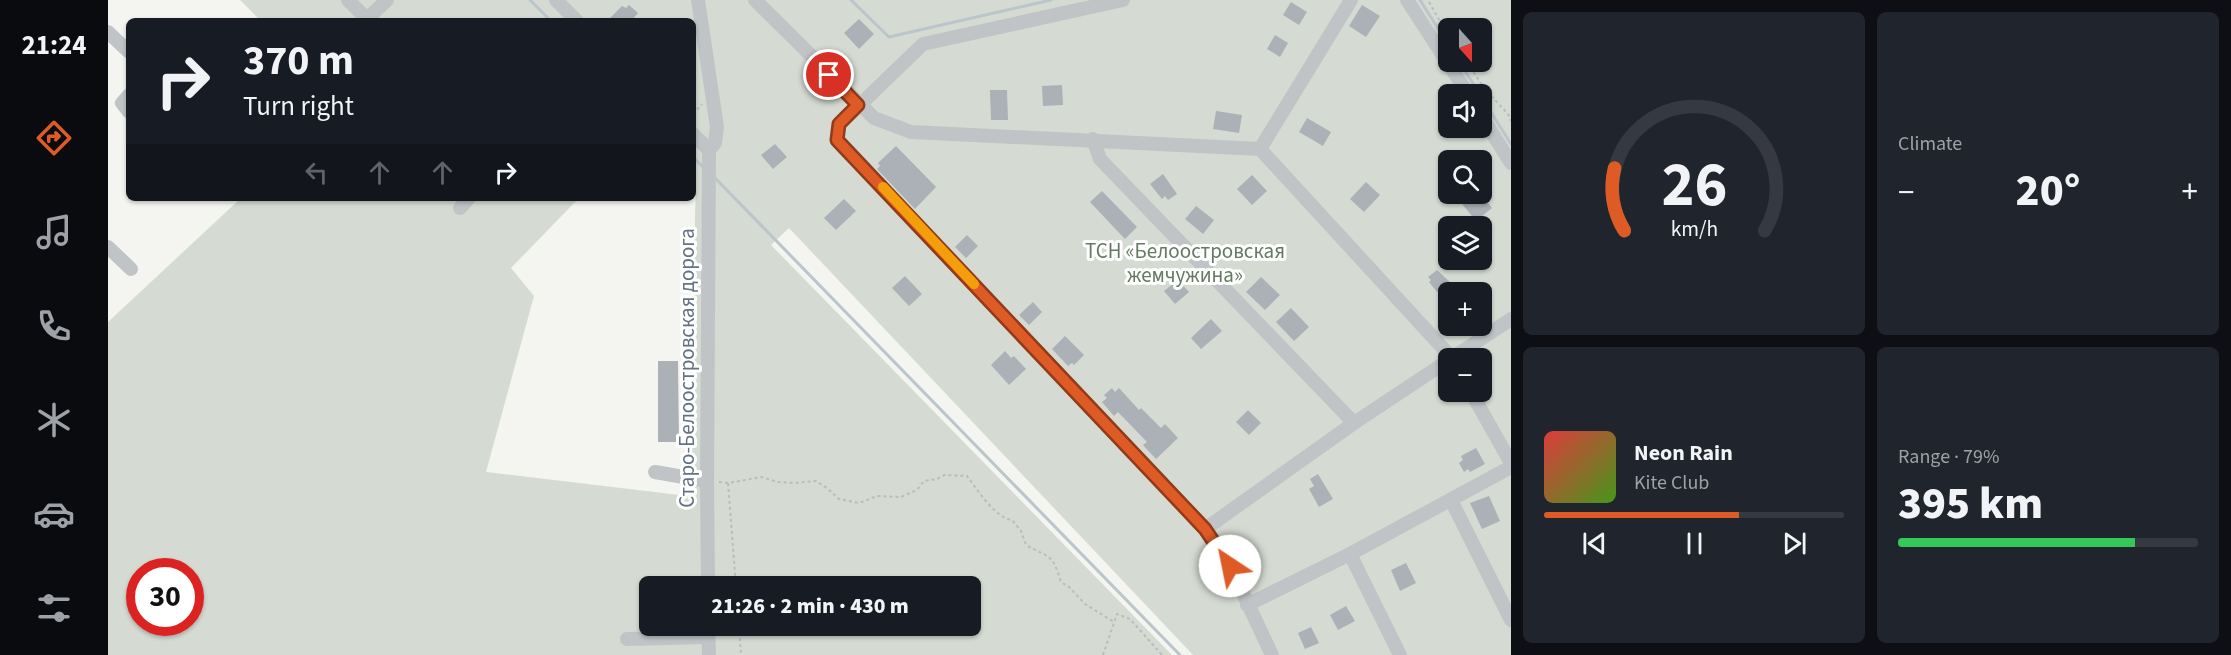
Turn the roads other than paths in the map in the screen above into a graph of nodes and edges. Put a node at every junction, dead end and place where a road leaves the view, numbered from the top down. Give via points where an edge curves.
1 (348, 0) edge
2 (387, 0) edge
3 (556, 0) edge
4 (698, 0) edge
5 (755, 0) edge
6 (1123, 0) edge
7 (1352, 0) edge
8 (1407, 0) edge
9 (366, 18) edge
10 (370, 18) edge
11 (574, 18) edge
12 (108, 32) edge
13 (126, 49) edge
14 (1462, 84) edge
15 (858, 105) junction
16 (1492, 133) edge
17 (696, 137) edge
18 (1093, 139) junction
19 (1260, 149) junction
20 (710, 150) junction
21 (1511, 162) edge
22 (108, 247) edge
23 (131, 269) dead end
24 (1511, 319) edge
25 (1441, 348) edge
26 (1468, 348) edge
27 (1438, 368) edge
28 (1476, 402) edge
29 (1354, 423) junction
30 (1511, 465) edge
31 (655, 472) dead end
32 (707, 481) junction
33 (1451, 500) junction
34 (1205, 529) junction
35 (1350, 554) junction
36 (708, 576) edge
37 (1247, 605) junction
38 (1511, 620) edge
39 (657, 636) edge
40 (708, 636) edge
41 (627, 639) dead end
42 (709, 655) edge
43 (1272, 655) edge
44 (1400, 655) edge

1 - 9 street
2 - 10 street
3 - 11 street
4 - 20 street, Старо-Белоостровская дорога via 717,127
5 - 15 street
6 - 15 street via 923,44
7 - 19 street
8 - 14 street
12 - 13 street
15 - 18 street via 874,118 911,132
15 - 34 street via 839,124 837,140
16 - 21 street
17 - 20 street
18 - 19 street
18 - 29 street via 1100,159
19 - 25 street
20 - 32 street, Старо-Белоостровская дорога
22 - 23 street
24 - 26 street
27 - 29 street
28 - 30 street
29 - 34 street
30 - 33 street
31 - 32 street
32 - 36 street, Старо-Белоостровская дорога
33 - 35 street
33 - 38 street
34 - 37 street via 1230,566
35 - 37 street
35 - 44 street
37 - 43 street
39 - 41 street
40 - 42 street

